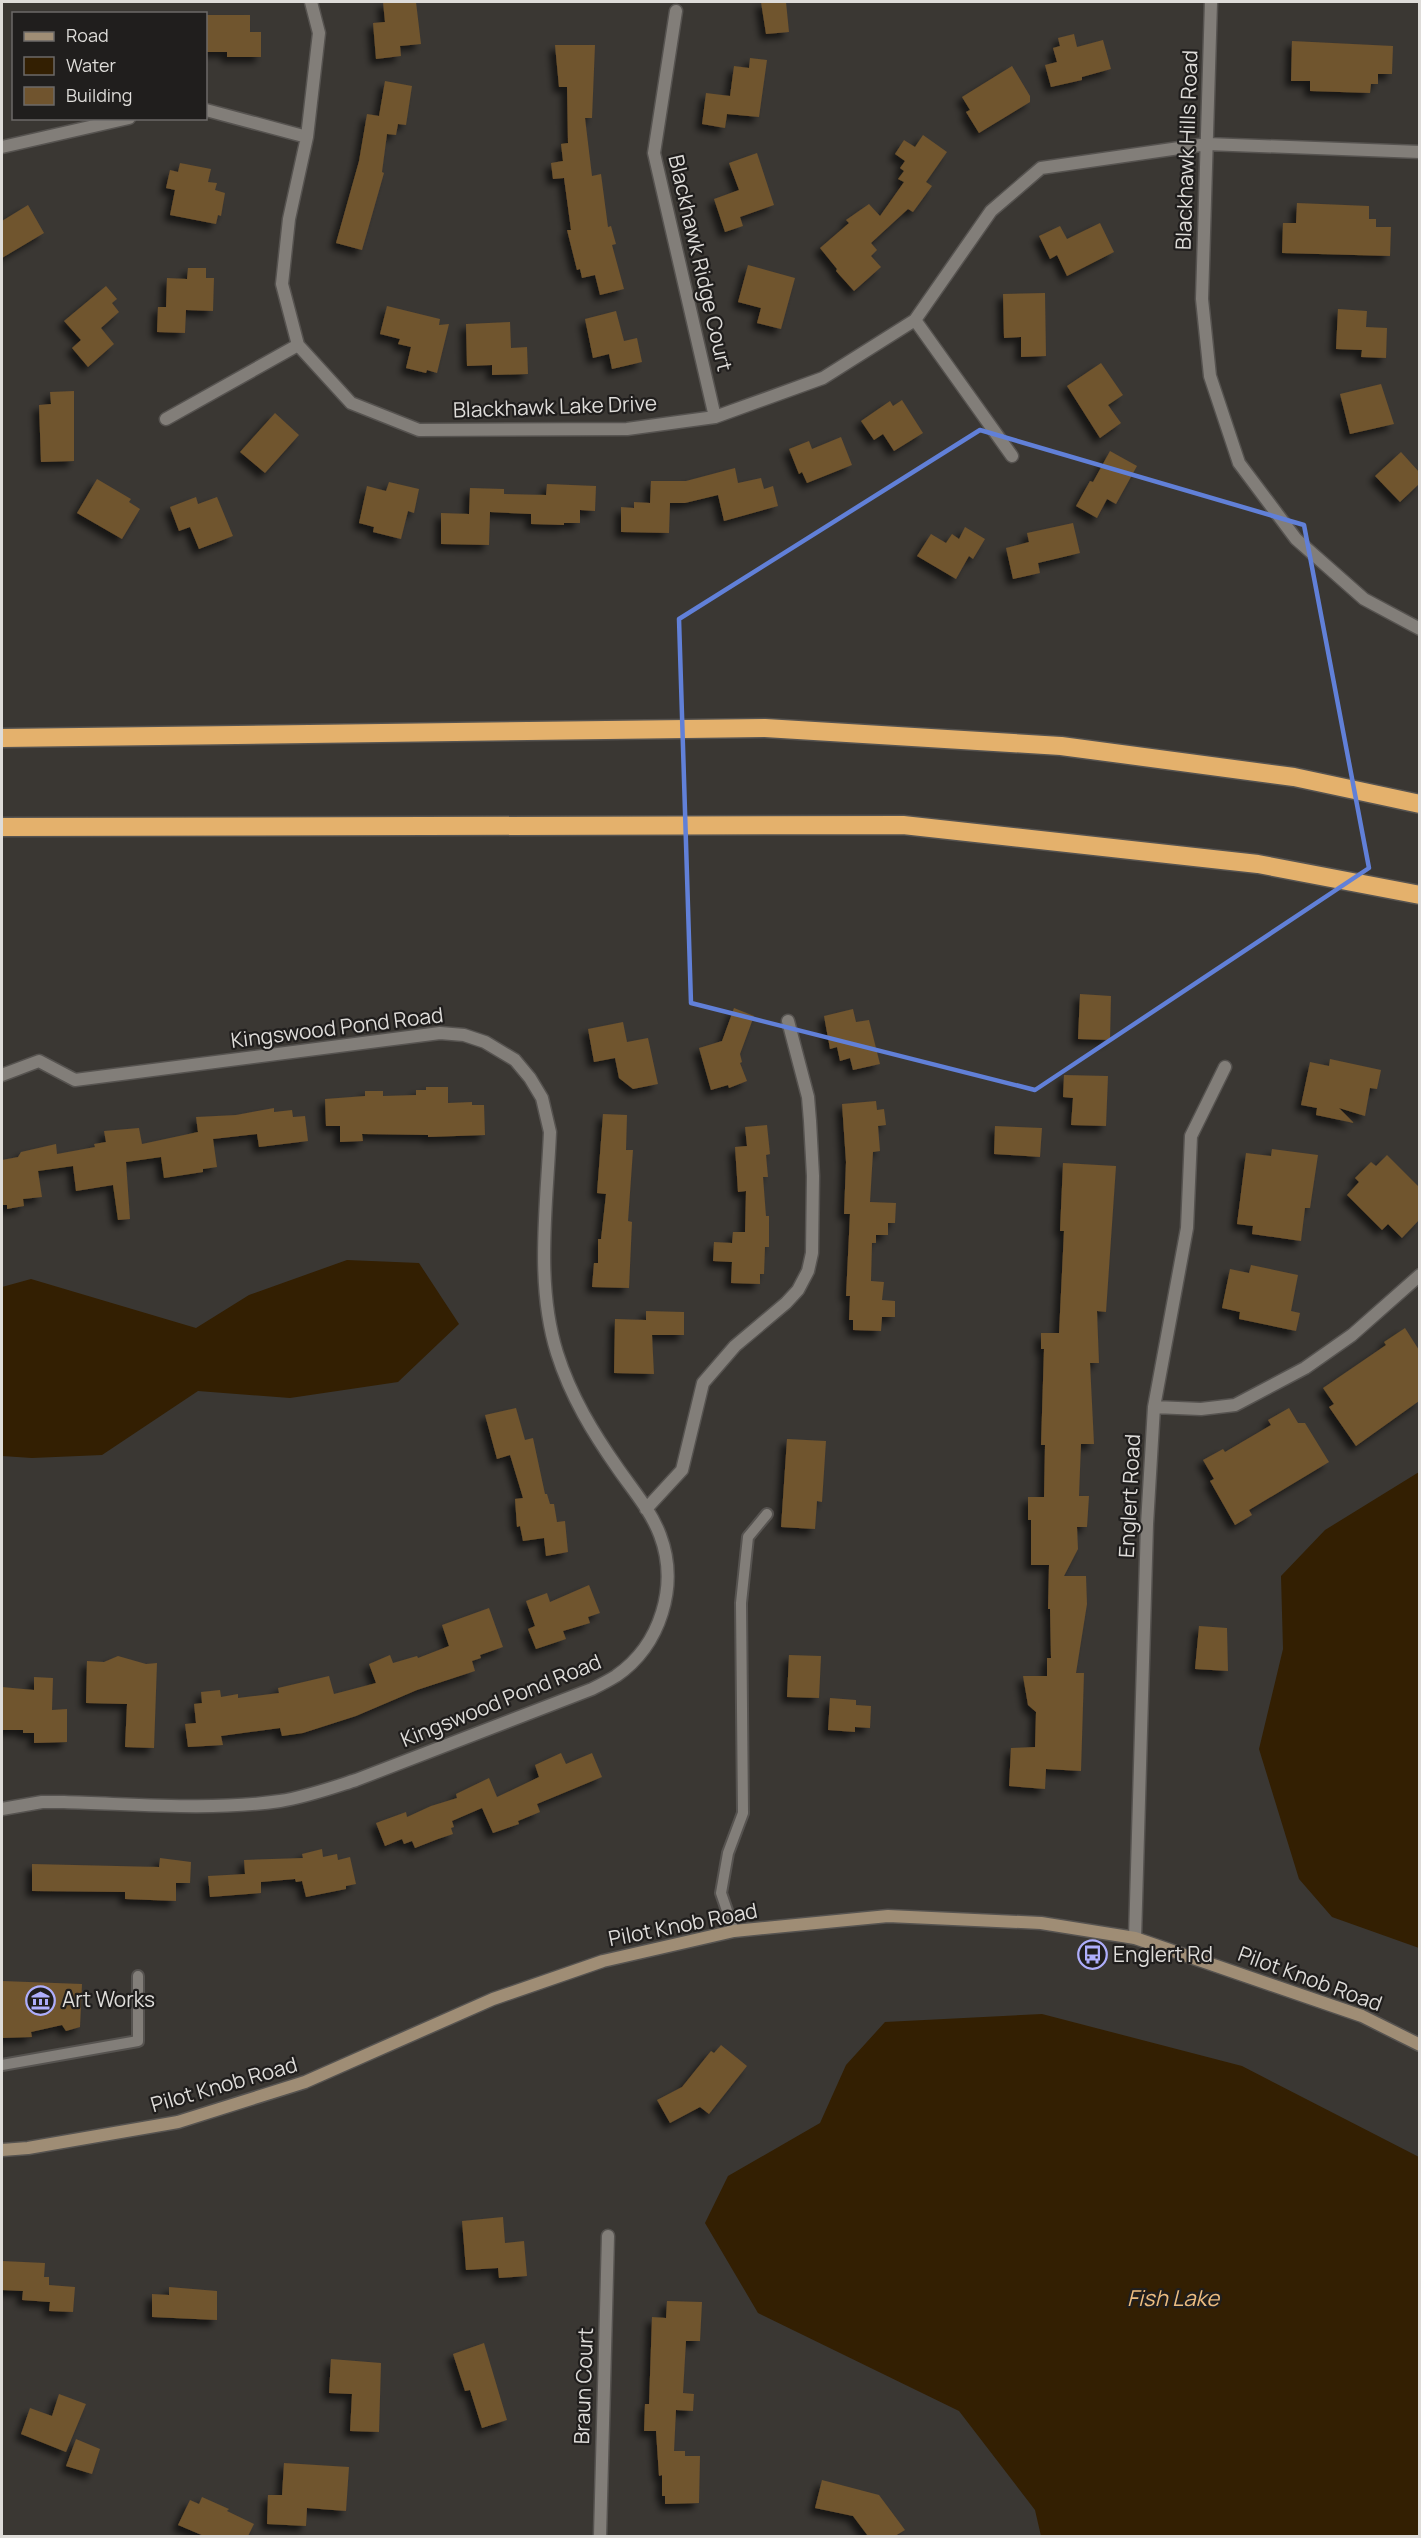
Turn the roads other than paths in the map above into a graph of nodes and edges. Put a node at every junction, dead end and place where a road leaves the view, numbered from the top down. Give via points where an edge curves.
1 (311, 2) edge
2 (1211, 2) edge
3 (676, 11) dead end
4 (207, 110) edge
5 (120, 120) edge
6 (307, 136) junction
7 (1207, 144) junction
8 (2, 147) edge
9 (1419, 152) edge
10 (915, 320) junction
11 (298, 345) junction
12 (715, 417) junction
13 (166, 419) dead end
14 (1012, 456) dead end
15 (1419, 629) edge
16 (2, 738) edge
17 (1419, 804) edge
18 (2, 827) edge
19 (1419, 895) edge
20 (788, 1021) dead end
21 (1225, 1067) dead end
22 (2, 1076) edge
23 (1419, 1275) edge
24 (1154, 1407) junction
25 (646, 1509) junction
26 (767, 1514) dead end
27 (2, 1809) edge
28 (735, 1930) junction
29 (1135, 1938) junction
30 (138, 1976) dead end
31 (1419, 2045) edge
32 (2, 2065) edge
33 (2, 2150) edge
34 (608, 2236) dead end
35 (600, 2536) edge

1 - 6 street, Blackhawk Lake Drive via 319,33
2 - 7 street, Blackhawk Hills Road
3 - 12 street, Blackhawk Ridge Court via 654,153
4 - 6 street
5 - 8 street
6 - 11 street, Blackhawk Lake Drive via 289,219 282,284
7 - 9 street, Blackhawk Lake Drive
7 - 10 street, Blackhawk Lake Drive via 1041,168 990,211
7 - 15 street, Blackhawk Hills Road via 1202,299 1210,376 1239,463 1296,538 1364,598
10 - 12 street, Blackhawk Lake Drive via 823,378
10 - 14 street
11 - 12 street, Blackhawk Lake Drive via 351,403 419,430 627,429
11 - 13 street
16 - 17 highway via 765,728 1061,746 1294,777
18 - 19 highway via 903,825 1258,864
20 - 25 street via 810,1121 812,1253 808,1271 786,1303 735,1346 703,1383 682,1470
21 - 24 street, Englert Road via 1191,1137 1187,1228
22 - 25 street, Kingswood Pond Road via 39,1061 75,1080 440,1034 475,1038 506,1053 530,1078 546,1109 550,1131 545,1278 557,1353 586,1422
23 - 24 street via 1352,1335 1305,1368 1234,1405 1201,1409
24 - 29 street, Englert Road
25 - 27 street, Kingswood Pond Road via 660,1533 666,1559 667,1586 658,1625 630,1664 592,1689 356,1780 283,1800 206,1806 42,1802
26 - 28 lane via 748,1537 741,1603 743,1813 728,1854 722,1893
28 - 29 main road, Pilot Knob Road via 888,1916 1041,1923
28 - 33 main road, Pilot Knob Road via 603,1961 493,1999 305,2082 178,2122
29 - 31 main road, Pilot Knob Road via 1362,2016
30 - 32 lane via 138,2042
34 - 35 street, Braun Court

